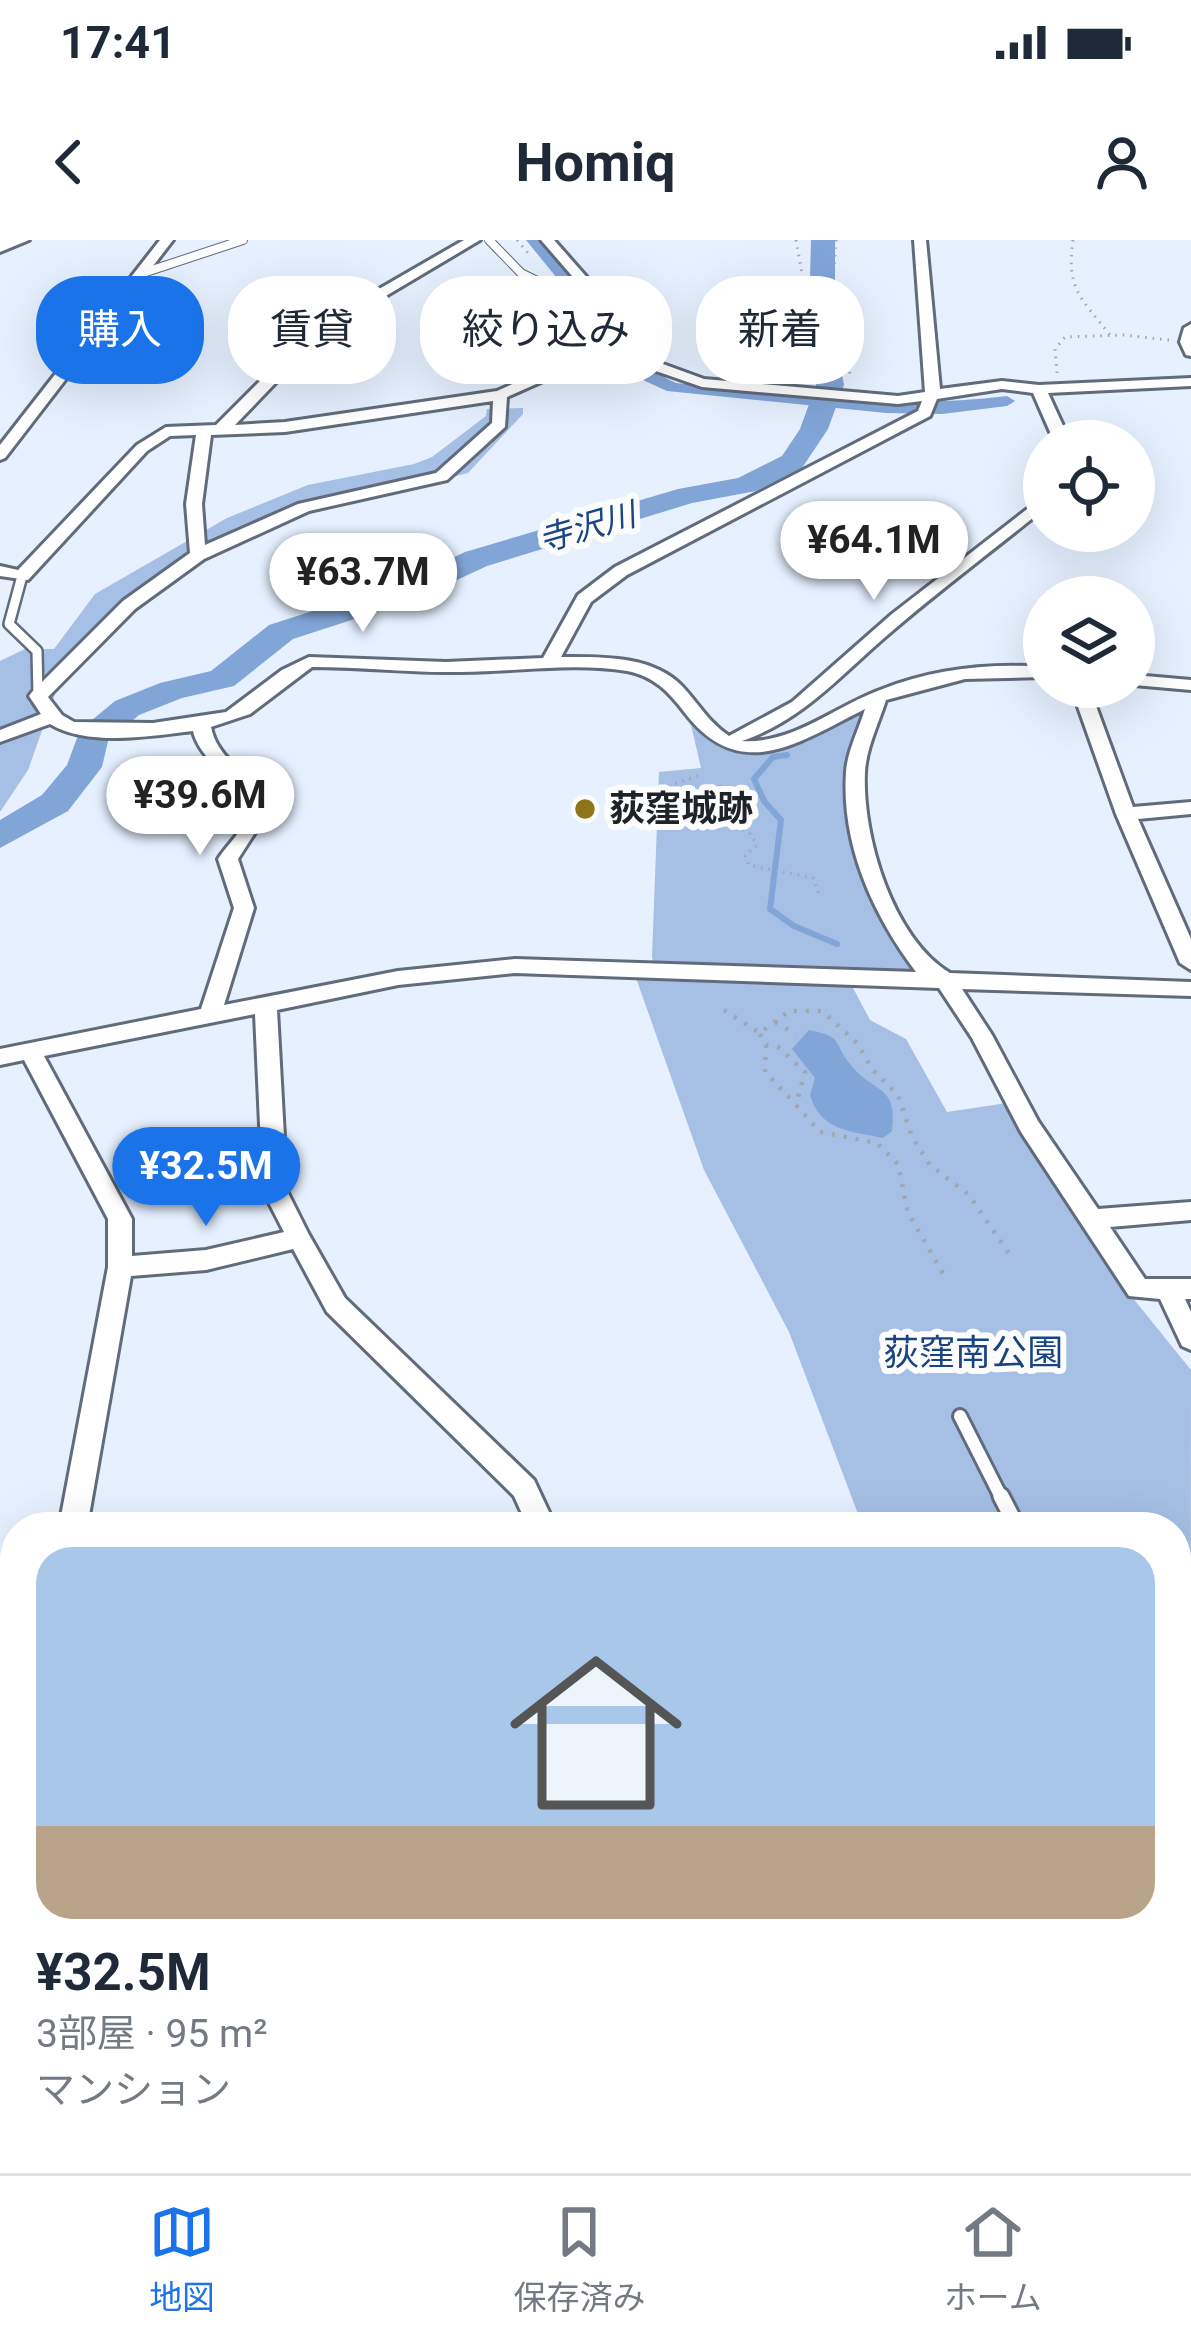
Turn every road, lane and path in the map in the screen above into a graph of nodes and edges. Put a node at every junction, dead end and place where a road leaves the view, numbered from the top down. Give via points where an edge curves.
1 (18, 240) edge
2 (167, 240) edge
3 (243, 240) edge
4 (474, 240) edge
5 (489, 240) edge
6 (548, 240) edge
7 (796, 240) edge
8 (836, 240) edge
9 (920, 240) edge
10 (1073, 240) edge
11 (0, 246) edge
12 (143, 273) junction
13 (527, 276) edge
14 (572, 276) edge
15 (1110, 335) junction
16 (1190, 341) edge
17 (672, 375) edge
18 (1191, 382) edge
19 (525, 384) edge
20 (1059, 388) junction
21 (1039, 389) junction
22 (806, 393) junction
23 (500, 395) junction
24 (843, 395) junction
25 (928, 404) junction
26 (1053, 420) edge
27 (213, 428) junction
28 (0, 455) edge
29 (1023, 518) edge
30 (198, 555) junction
31 (0, 572) edge
32 (22, 576) junction
33 (550, 662) junction
34 (1023, 670) edge
35 (1155, 682) edge
36 (1191, 685) edge
37 (38, 696) junction
38 (878, 698) junction
39 (1088, 708) edge
40 (52, 717) junction
41 (201, 722) junction
42 (0, 736) edge
43 (724, 740) junction
44 (703, 774) dead end
45 (720, 785) dead end
46 (654, 791) dead end
47 (1191, 808) edge
48 (1126, 814) junction
49 (820, 897) dead end
50 (1191, 963) edge
51 (945, 980) junction
52 (1191, 989) edge
53 (266, 1006) junction
54 (724, 1010) dead end
55 (210, 1014) junction
56 (774, 1022) junction
57 (760, 1034) junction
58 (796, 1034) dead end
59 (766, 1045) junction
60 (30, 1051) junction
61 (0, 1057) edge
62 (796, 1105) junction
63 (1191, 1211) edge
64 (1090, 1219) junction
65 (299, 1238) junction
66 (1010, 1255) dead end
67 (119, 1267) junction
68 (944, 1275) dead end
69 (1180, 1289) edge
70 (1191, 1340) edge
71 (960, 1416) dead end
72 (76, 1512) edge
73 (535, 1512) edge
74 (1009, 1512) edge

1 - 11 main road
2 - 12 street
3 - 12 lane
4 - 27 street via 327,326 241,414
5 - 13 lane
6 - 14 street
7 - 22 path via 802,274 778,316 817,365
8 - 24 path via 837,281 808,321 848,358
9 - 25 street via 934,387
10 - 15 path via 1072,286
12 - 28 street
15 - 16 path
15 - 20 path via 1065,337 1055,350
17 - 22 street
18 - 20 street
19 - 23 street
20 - 21 street
21 - 25 street via 1002,386
21 - 26 street
22 - 24 street
23 - 27 street via 285,427
23 - 30 street via 500,424 441,476 304,507
24 - 25 street
25 - 33 street via 621,571 584,599
27 - 30 street via 194,504
27 - 32 street via 166,432 142,448
29 - 43 street via 873,638 800,709
30 - 37 street via 129,605
31 - 32 street
32 - 37 lane via 9,623 37,651
33 - 41 street via 309,662 229,718
33 - 43 street via 650,671
34 - 38 street via 960,670
35 - 36 street
37 - 40 street
38 - 43 street via 786,743
38 - 51 street via 855,768 858,836 878,894 922,966
39 - 48 street
40 - 41 street via 70,727
40 - 42 street
41 - 55 street via 208,750 249,793 254,814 228,859 244,908
44 - 46 path
45 - 49 path via 720,820 757,845 745,856 749,865 813,878
47 - 48 street
48 - 50 street
51 - 52 street
51 - 53 street via 515,966 398,978
51 - 64 street
53 - 55 street
53 - 65 street via 275,1191
54 - 57 path
55 - 60 street
56 - 57 path
56 - 58 path
56 - 66 path via 789,1011 822,1011 857,1043 898,1094 930,1165 969,1195
57 - 59 path
59 - 62 path via 766,1079
59 - 62 path via 805,1072
60 - 61 street
60 - 67 street via 120,1219
62 - 68 path via 820,1132 877,1143 898,1164 908,1213
63 - 64 street
64 - 69 street via 1138,1289
65 - 67 street via 206,1260
65 - 73 street via 336,1305 524,1488
67 - 72 street
69 - 70 street
71 - 74 lane

